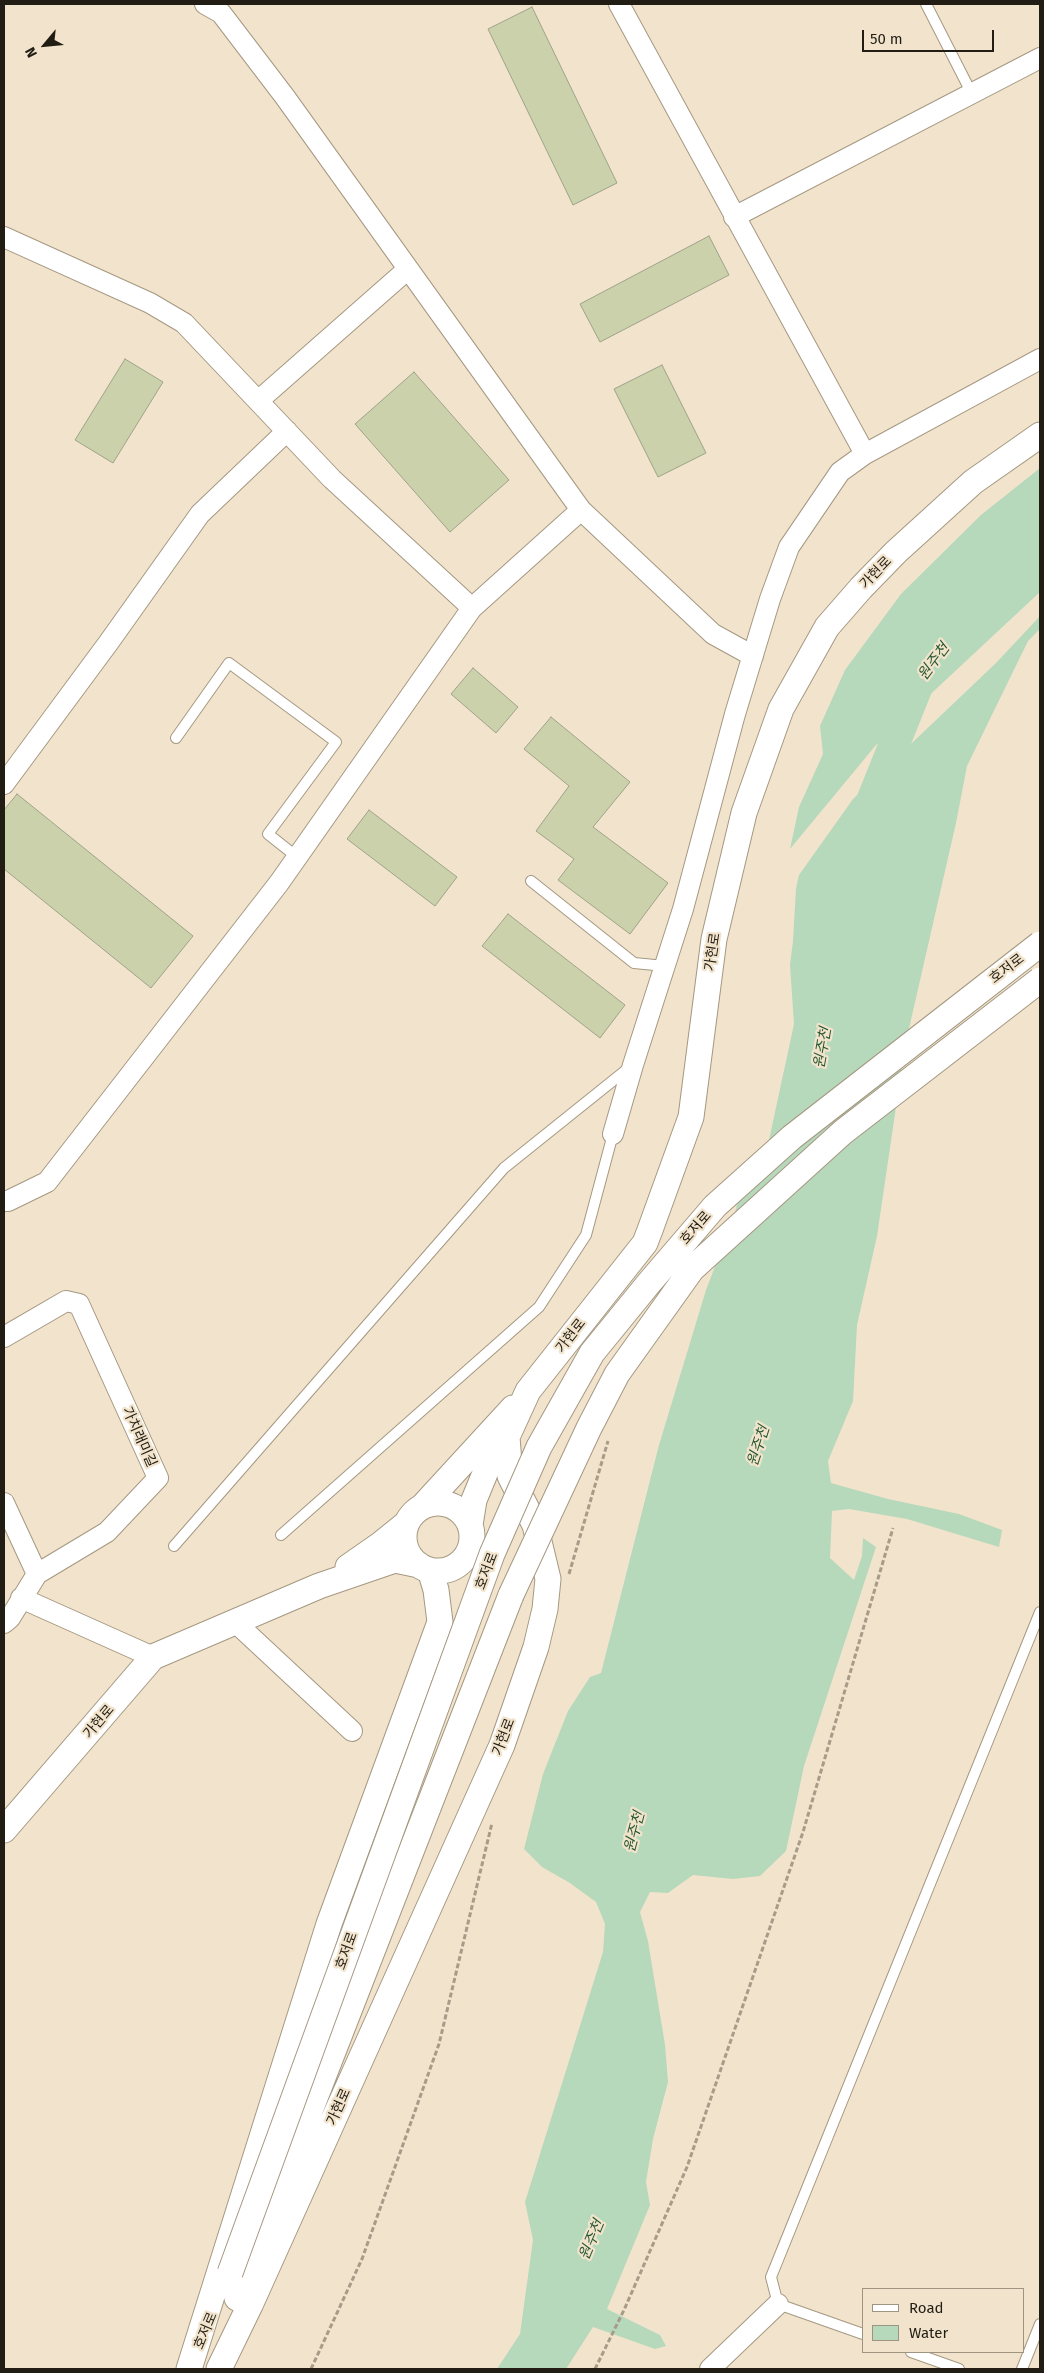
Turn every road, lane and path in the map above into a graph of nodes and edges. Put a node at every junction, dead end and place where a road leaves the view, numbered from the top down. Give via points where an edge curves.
1 (205, 4) edge
2 (619, 4) edge
3 (926, 4) edge
4 (1040, 58) edge
5 (972, 94) junction
6 (734, 217) junction
7 (4, 237) edge
8 (408, 269) junction
9 (1040, 359) edge
10 (258, 401) junction
11 (287, 431) junction
12 (1040, 435) edge
13 (865, 454) junction
14 (581, 510) junction
15 (472, 608) junction
16 (753, 656) junction
17 (176, 738) dead end
18 (4, 784) edge
19 (297, 857) junction
20 (531, 881) dead end
21 (1040, 944) edge
22 (665, 966) junction
23 (1040, 980) edge
24 (633, 1065) junction
25 (614, 1134) joint
26 (4, 1201) edge
27 (4, 1336) edge
28 (528, 1391) junction
29 (506, 1436) junction
30 (4, 1504) edge
31 (415, 1514) junction
32 (470, 1524) junction
33 (893, 1528) dead end
34 (281, 1535) dead end
35 (174, 1546) dead end
36 (425, 1568) junction
37 (37, 1574) junction
38 (319, 1586) junction
39 (21, 1598) junction
40 (1040, 1612) edge
41 (235, 1622) junction
42 (4, 1623) edge
43 (154, 1657) junction
44 (352, 1732) dead end
45 (4, 1830) edge
46 (234, 2288) junction
47 (778, 2304) junction
48 (1040, 2324) edge
49 (862, 2334) edge
50 (914, 2353) edge
51 (190, 2369) edge
52 (218, 2369) edge
53 (595, 2369) edge
54 (710, 2369) edge
55 (959, 2369) edge
56 (1022, 2369) edge

1 - 8 street via 221,12
2 - 6 street
3 - 5 lane
4 - 5 street
5 - 6 street
6 - 13 street
7 - 10 street via 150,303 184,324
8 - 10 street
8 - 14 street
9 - 13 street
10 - 11 street
11 - 15 street via 332,479
11 - 18 street via 200,514
12 - 28 street, 가현로 via 974,482 861,588 827,627 781,709 744,813 714,940 691,1117 650,1230 644,1243
13 - 16 street via 840,472 789,547
14 - 15 street
14 - 16 street via 713,634
15 - 19 street
16 - 22 street
17 - 19 lane via 229,663 336,742 268,834
19 - 26 street via 47,1182
20 - 22 lane via 634,963
21 - 46 street, 호저로, bridge via 792,1137 716,1206 648,1283 592,1354 539,1447 492,1554
22 - 24 street
23 - 46 street, 호저로, bridge via 843,1132 692,1269 617,1374 511,1595
24 - 25 street
24 - 35 lane via 504,1168
25 - 34 lane via 586,1235 539,1307
27 - 37 street, 가치래미길 via 66,1301 79,1304 158,1478 107,1532
28 - 29 street, 가현로
28 - 31 street
29 - 32 street via 488,1466 474,1500
29 - 46 street, 가현로 via 510,1476 535,1525 548,1579 536,1647 502,1745
30 - 37 street
31 - 32 street via 434,1502 446,1503 465,1515
31 - 36 street via 404,1534 406,1546 411,1557
31 - 38 street via 382,1544
32 - 36 street via 472,1545 460,1563 446,1570
33 - 53 path via 803,1832 687,2167
36 - 38 street via 395,1560
36 - 46 street via 436,1590 440,1622 329,1924
37 - 39 street, 가치래미길
38 - 41 street, 가현로
39 - 42 street, 가치래미길
39 - 43 street
40 - 47 lane via 771,2277
41 - 43 street, 가현로
41 - 44 street
43 - 45 street, 가현로
46 - 51 street, 호저로
46 - 52 street, 호저로
47 - 49 lane
47 - 54 street
48 - 56 lane
50 - 55 lane

